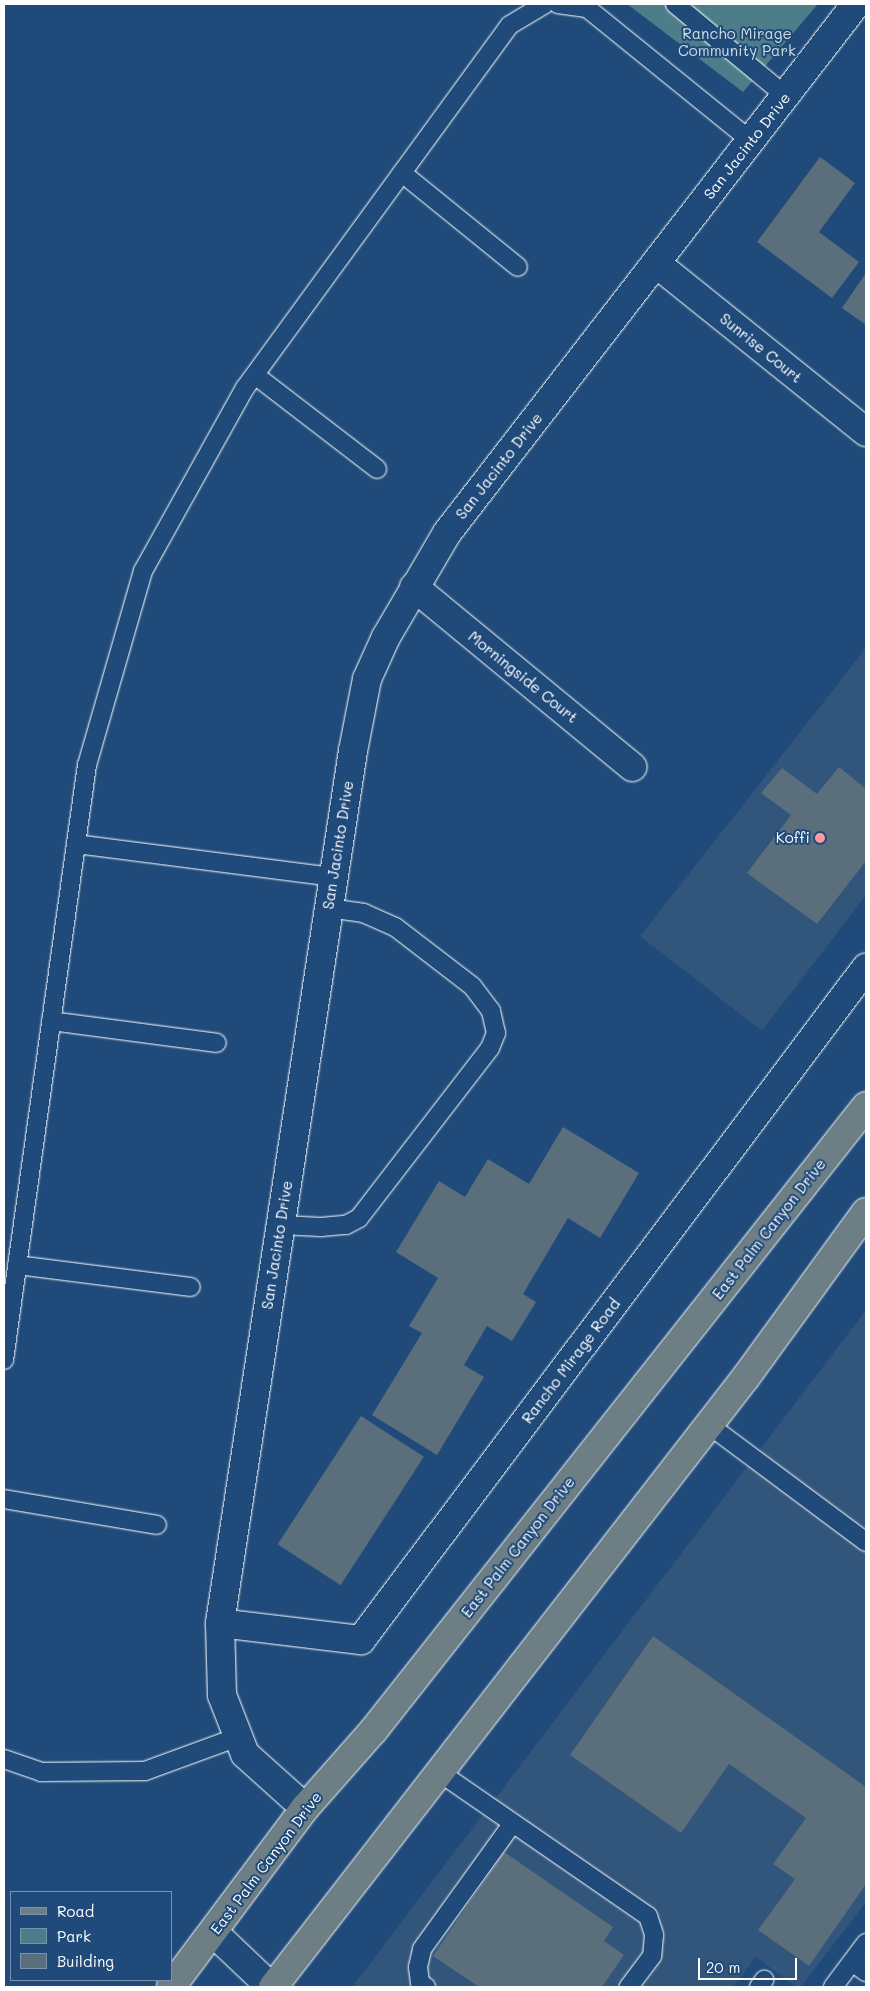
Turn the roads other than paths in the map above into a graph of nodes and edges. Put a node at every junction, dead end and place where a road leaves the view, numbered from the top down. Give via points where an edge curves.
1 (545, 4) edge
2 (558, 4) edge
3 (675, 4) edge
4 (856, 4) edge
5 (786, 96) junction
6 (751, 141) junction
7 (402, 173) junction
8 (656, 264) junction
9 (518, 267) dead end
10 (255, 375) junction
11 (866, 432) edge
12 (377, 468) dead end
13 (414, 588) junction
14 (632, 766) dead end
15 (76, 844) junction
16 (333, 877) junction
17 (328, 908) junction
18 (866, 968) edge
19 (51, 1021) junction
20 (217, 1043) dead end
21 (866, 1106) edge
22 (866, 1212) edge
23 (280, 1225) junction
24 (17, 1265) junction
25 (191, 1287) dead end
26 (4, 1360) edge
27 (708, 1425) junction
28 (4, 1499) edge
29 (157, 1525) dead end
30 (866, 1542) edge
31 (220, 1622) junction
32 (238, 1737) junction
33 (4, 1759) edge
34 (439, 1772) junction
35 (306, 1808) junction
36 (513, 1823) junction
37 (214, 1933) junction
38 (866, 1943) edge
39 (859, 1967) edge
40 (171, 1987) edge
41 (272, 1987) edge
42 (426, 1987) edge
43 (629, 1987) edge
44 (833, 1987) edge

1 - 7 lane via 510,24
2 - 6 lane via 587,8
3 - 5 lane
4 - 5 street, San Jacinto Drive
5 - 6 street, San Jacinto Drive
6 - 8 street, San Jacinto Drive
7 - 9 lane
7 - 10 lane
8 - 11 street, Sunrise Court
8 - 13 street, San Jacinto Drive via 447,533
10 - 12 lane
10 - 15 lane via 143,571 87,765
13 - 14 street, Morningside Court
13 - 16 street, San Jacinto Drive via 367,679
15 - 16 lane
15 - 19 lane
16 - 17 street, San Jacinto Drive
17 - 23 street, San Jacinto Drive
17 - 23 lane via 364,913 395,927 472,986 492,1011 496,1033 490,1048 359,1218 337,1225
18 - 31 street, Rancho Mirage Road via 361,1640
19 - 20 lane
19 - 24 lane
21 - 35 main road, East Palm Canyon Drive via 373,1731
22 - 27 main road
23 - 31 street, San Jacinto Drive
24 - 25 lane
24 - 26 lane
27 - 30 lane
27 - 34 main road
28 - 29 lane
31 - 32 street, San Jacinto Drive via 222,1695
32 - 33 lane via 145,1771 41,1772
32 - 35 street, San Jacinto Drive via 245,1754
34 - 36 lane
34 - 41 main road
35 - 37 main road, East Palm Canyon Drive
36 - 42 lane via 422,1949 418,1967 420,1983
36 - 43 lane via 648,1916 654,1935 652,1956
37 - 40 main road, East Palm Canyon Drive
37 - 41 street
38 - 39 lane
39 - 44 lane

